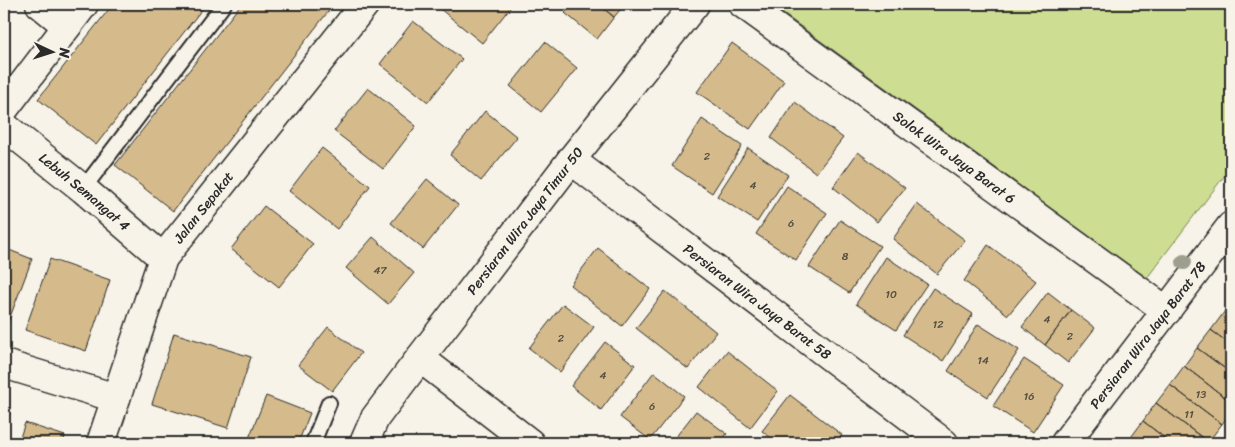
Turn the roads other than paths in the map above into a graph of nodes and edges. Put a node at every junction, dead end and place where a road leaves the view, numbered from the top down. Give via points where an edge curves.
1 (40, 4) edge
2 (84, 4) edge
3 (224, 4) edge
4 (365, 4) edge
5 (695, 4) edge
6 (743, 4) edge
7 (67, 26) junction
8 (4, 109) edge
9 (4, 126) edge
10 (572, 160) junction
11 (84, 189) junction
12 (1231, 226) edge
13 (163, 258) junction
14 (1167, 311) junction
15 (420, 358) junction
16 (4, 364) edge
17 (116, 398) junction
18 (329, 403) dead end
19 (101, 443) edge
20 (313, 443) edge
21 (364, 443) edge
22 (530, 443) edge
23 (944, 443) edge
24 (1065, 443) edge

1 - 7 street
2 - 7 street
3 - 11 lane
4 - 13 street, Jalan Sepakat
5 - 10 street, Persiaran Wira Jaya Timur 50
6 - 14 street, Solok Wira Jaya Barat 6
7 - 8 street
9 - 11 street, Lebuh Semangat 4
10 - 15 street, Persiaran Wira Jaya Timur 50
10 - 23 street, Persiaran Wira Jaya Barat 58
11 - 13 street, Lebuh Semangat 4
12 - 14 street, Persiaran Wira Jaya Barat 78
13 - 17 street, Jalan Sepakat
14 - 24 street, Persiaran Wira Jaya Barat 78
15 - 21 street, Persiaran Wira Jaya Timur 50 via 375,418
15 - 22 street
16 - 17 street
17 - 19 street, Jalan Sepakat
18 - 20 lane

